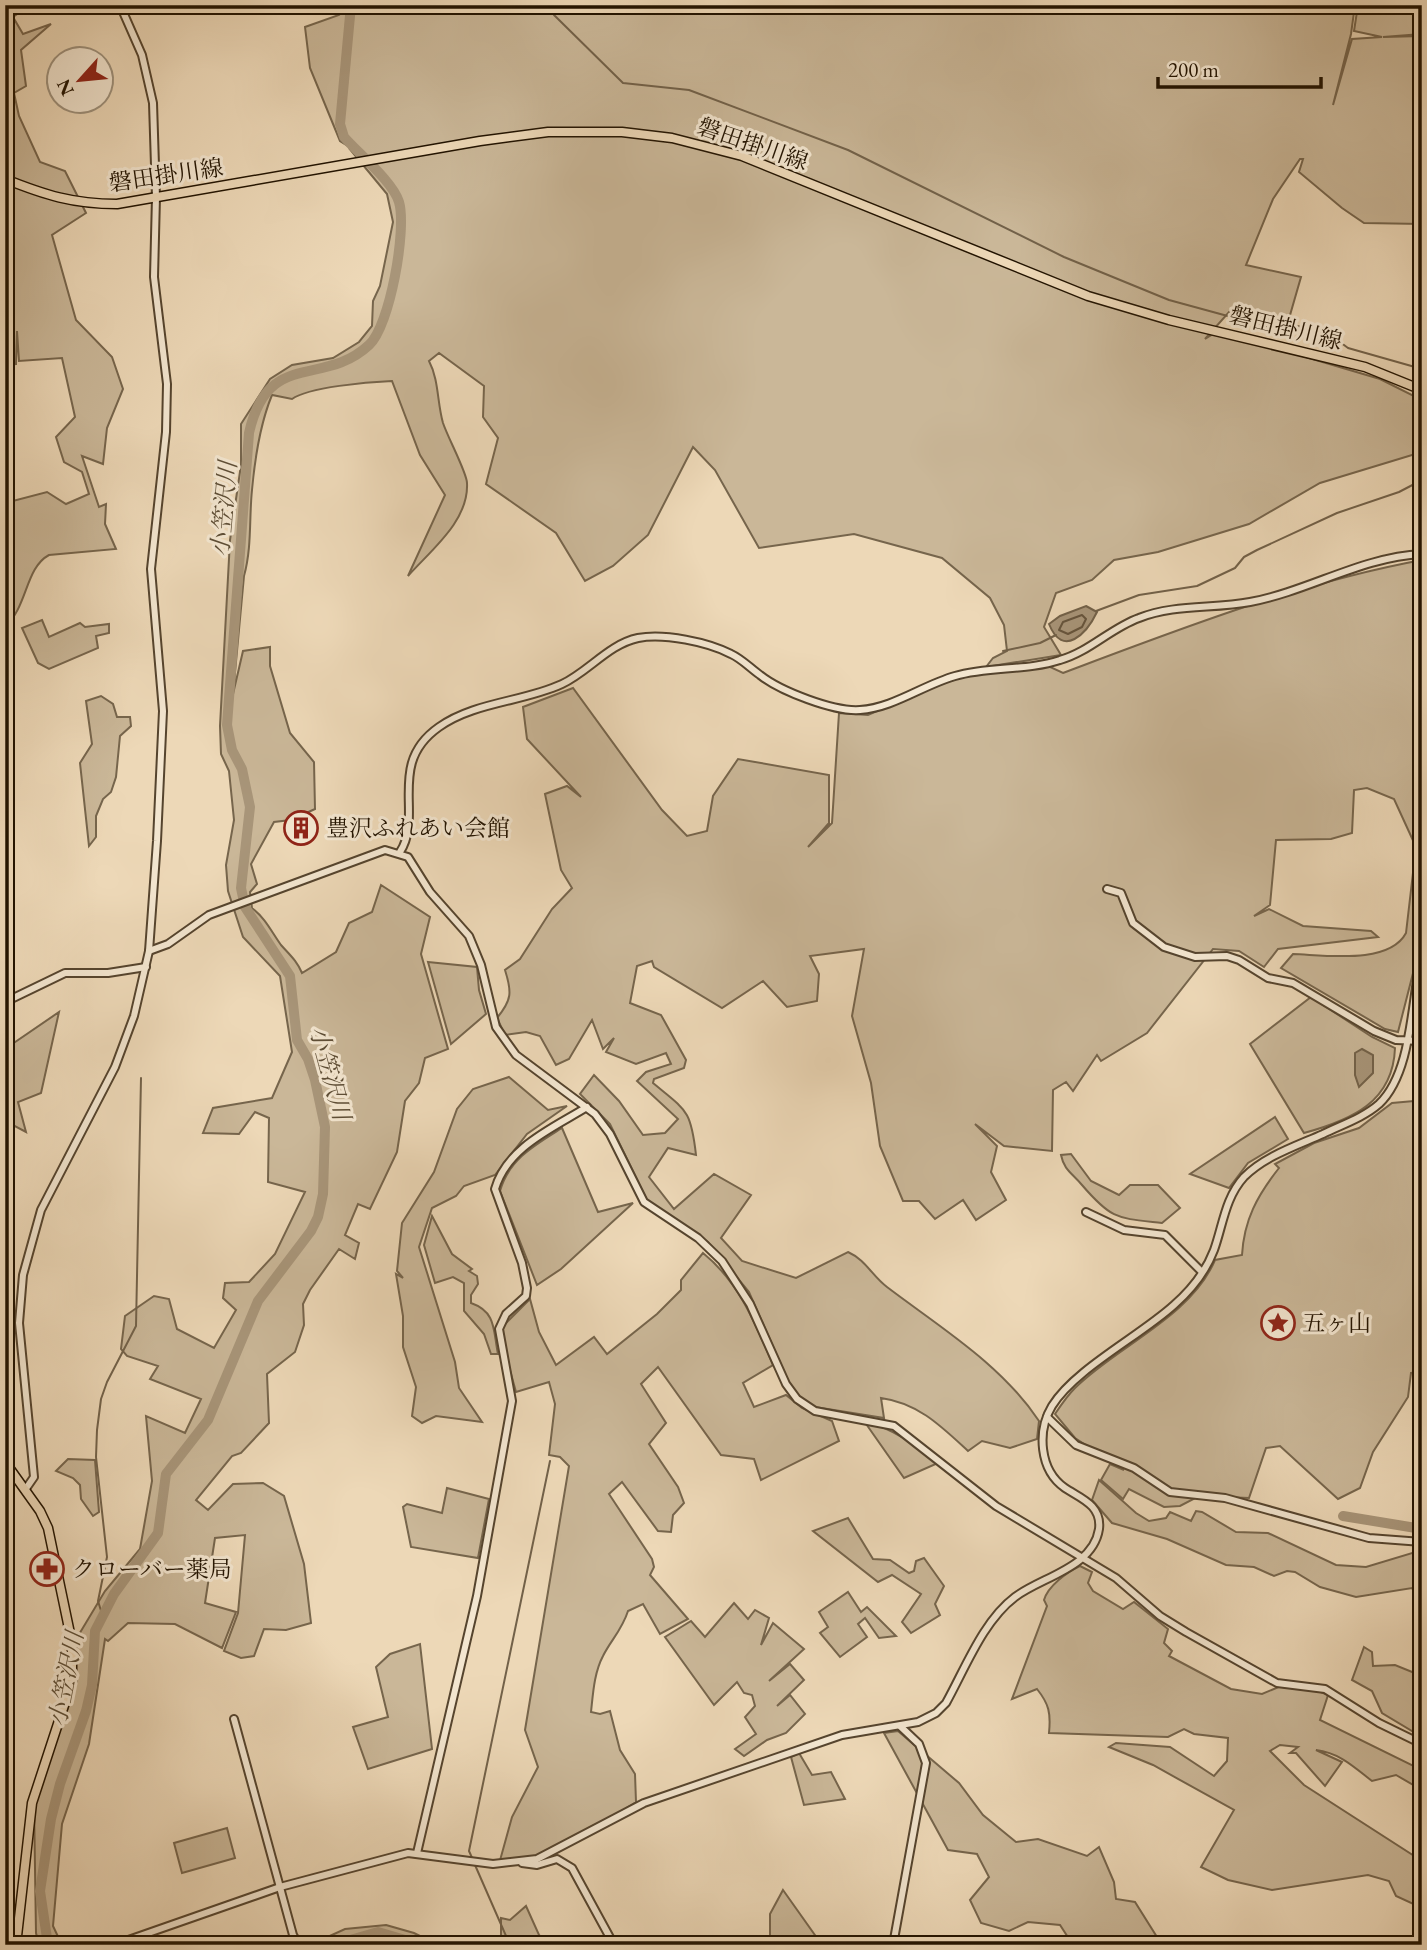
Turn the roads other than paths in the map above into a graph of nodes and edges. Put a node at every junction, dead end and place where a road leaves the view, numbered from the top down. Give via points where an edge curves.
1 (121, 5) edge
2 (5, 179) edge
3 (156, 197) junction
4 (1422, 390) edge
5 (1422, 554) edge
6 (400, 852) junction
7 (1107, 889) dead end
8 (149, 951) junction
9 (1422, 953) edge
10 (146, 967) junction
11 (5, 1002) edge
12 (1406, 1041) junction
13 (1422, 1041) edge
14 (587, 1107) junction
15 (1086, 1212) dead end
16 (1202, 1272) junction
17 (1047, 1417) junction
18 (5, 1462) edge
19 (25, 1490) junction
20 (1422, 1542) edge
21 (1083, 1556) junction
22 (234, 1719) dead end
23 (900, 1726) junction
24 (1422, 1744) edge
25 (417, 1853) junction
26 (520, 1863) junction
27 (280, 1887) junction
28 (117, 1944) edge
29 (16, 1945) edge
30 (299, 1945) edge
31 (614, 1945) edge
32 (893, 1945) edge

1 - 3 street via 150,86
2 - 3 main road, 磐田掛川線 via 84,204
3 - 4 main road, 磐田掛川線 via 548,132 622,132 708,145 1088,296 1365,367
3 - 8 street via 154,278 167,400 151,569 163,716
5 - 6 street via 1366,564 1251,602 1152,613 1062,660 962,674 856,711 836,708 770,682 721,650 662,638 635,639 564,683 461,716 433,732 420,746 408,776 407,838
6 - 8 street via 385,850 228,908
6 - 14 street via 470,936 496,1027 516,1055
7 - 12 street via 1121,893 1133,923 1164,947 1195,957 1239,960 1268,978 1293,984 1374,1031
8 - 10 street
9 - 12 street
10 - 11 street via 65,973
10 - 19 street via 115,1067 49,1192 30,1244 19,1323 33,1477
12 - 13 street
12 - 16 street via 1395,1081 1379,1104 1266,1160 1245,1177 1232,1194
14 - 21 street via 610,1134 644,1202 698,1238 734,1278 786,1384 801,1403 815,1411 894,1426 996,1506
14 - 25 street via 523,1147 495,1189 527,1288 526,1296 506,1314 499,1329 512,1401 477,1596
15 - 16 street via 1124,1230 1165,1235
16 - 17 street via 1175,1305 1059,1396
17 - 20 street via 1076,1445 1134,1468 1170,1492 1225,1498 1369,1538
17 - 21 street via 1042,1447 1050,1470 1065,1488 1089,1502 1099,1521 1097,1537
18 - 19 main road
19 - 29 main road via 48,1528 72,1643 72,1681 32,1803
21 - 23 street via 1006,1604 943,1707 924,1720
21 - 24 street via 1160,1616 1270,1680 1325,1689
22 - 27 street
23 - 26 street via 842,1735 658,1797 557,1851
23 - 32 street via 919,1744 926,1763
25 - 26 street via 480,1863
25 - 27 street
26 - 31 street via 537,1865 557,1859 572,1868
27 - 28 street
27 - 30 street

